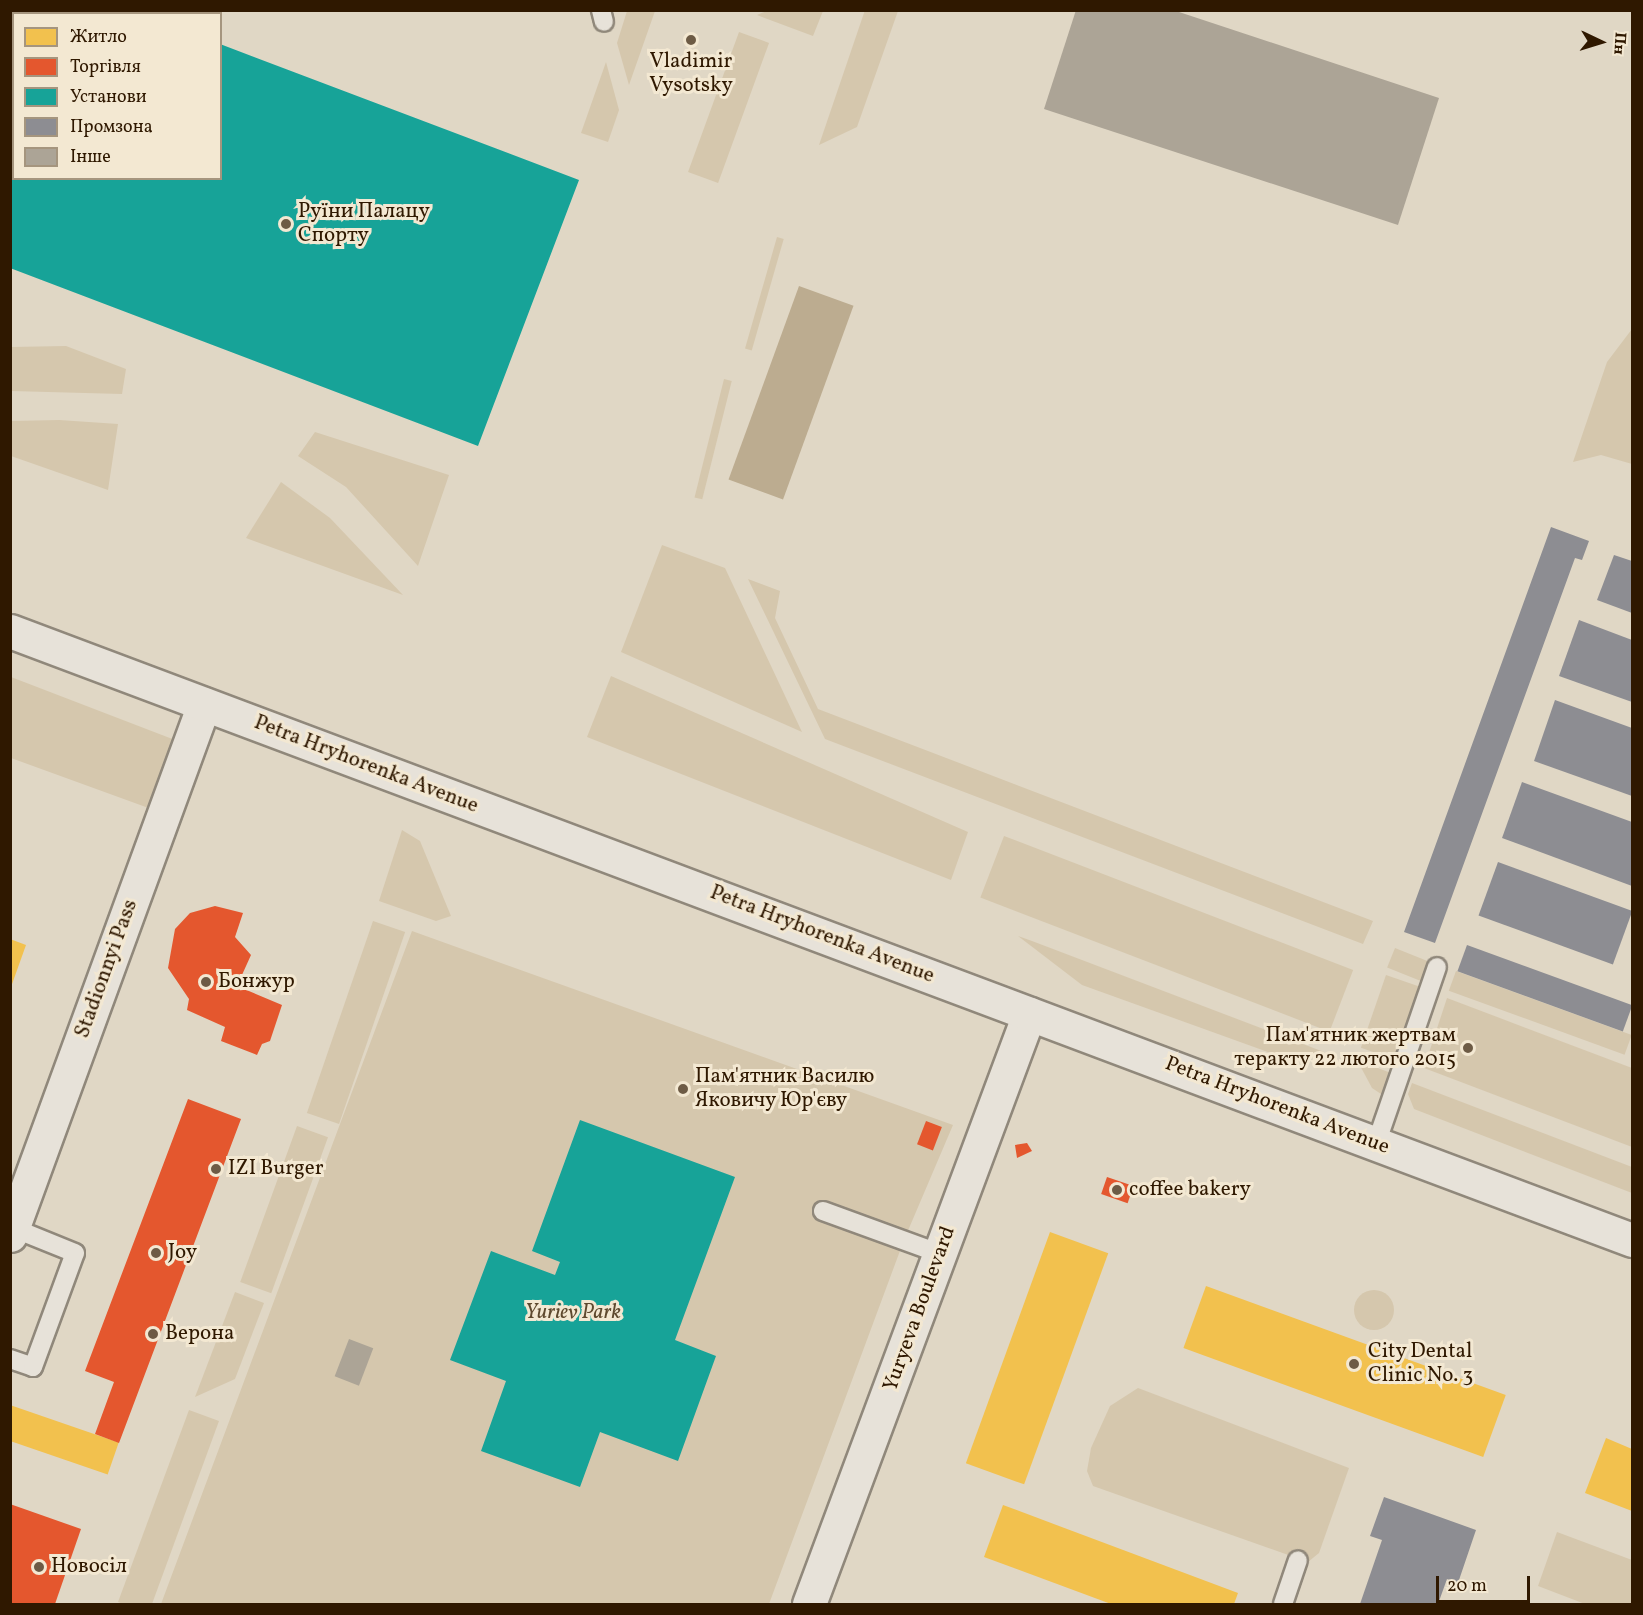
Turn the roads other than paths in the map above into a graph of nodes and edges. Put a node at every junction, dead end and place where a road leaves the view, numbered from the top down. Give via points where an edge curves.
1 (10, 631) edge
2 (204, 704) junction
3 (1437, 967) dead end
4 (1029, 1014) junction
5 (1376, 1144) junction
6 (823, 1211) dead end
7 (12, 1232) edge
8 (1632, 1240) edge
9 (941, 1254) junction
10 (10, 1359) edge
11 (1298, 1560) dead end
12 (809, 1605) edge
13 (1283, 1605) edge

1 - 2 main road, Petra Hryhorenka Avenue
2 - 4 main road, Petra Hryhorenka Avenue
2 - 7 main road, Stadionnyi Pass
3 - 5 lane
4 - 5 main road, Petra Hryhorenka Avenue
4 - 9 main road, Yuryeva Boulevard
5 - 8 main road, Petra Hryhorenka Avenue
6 - 9 lane
7 - 10 lane via 75,1252 33,1367
9 - 12 main road, Yuryeva Boulevard
11 - 13 lane

